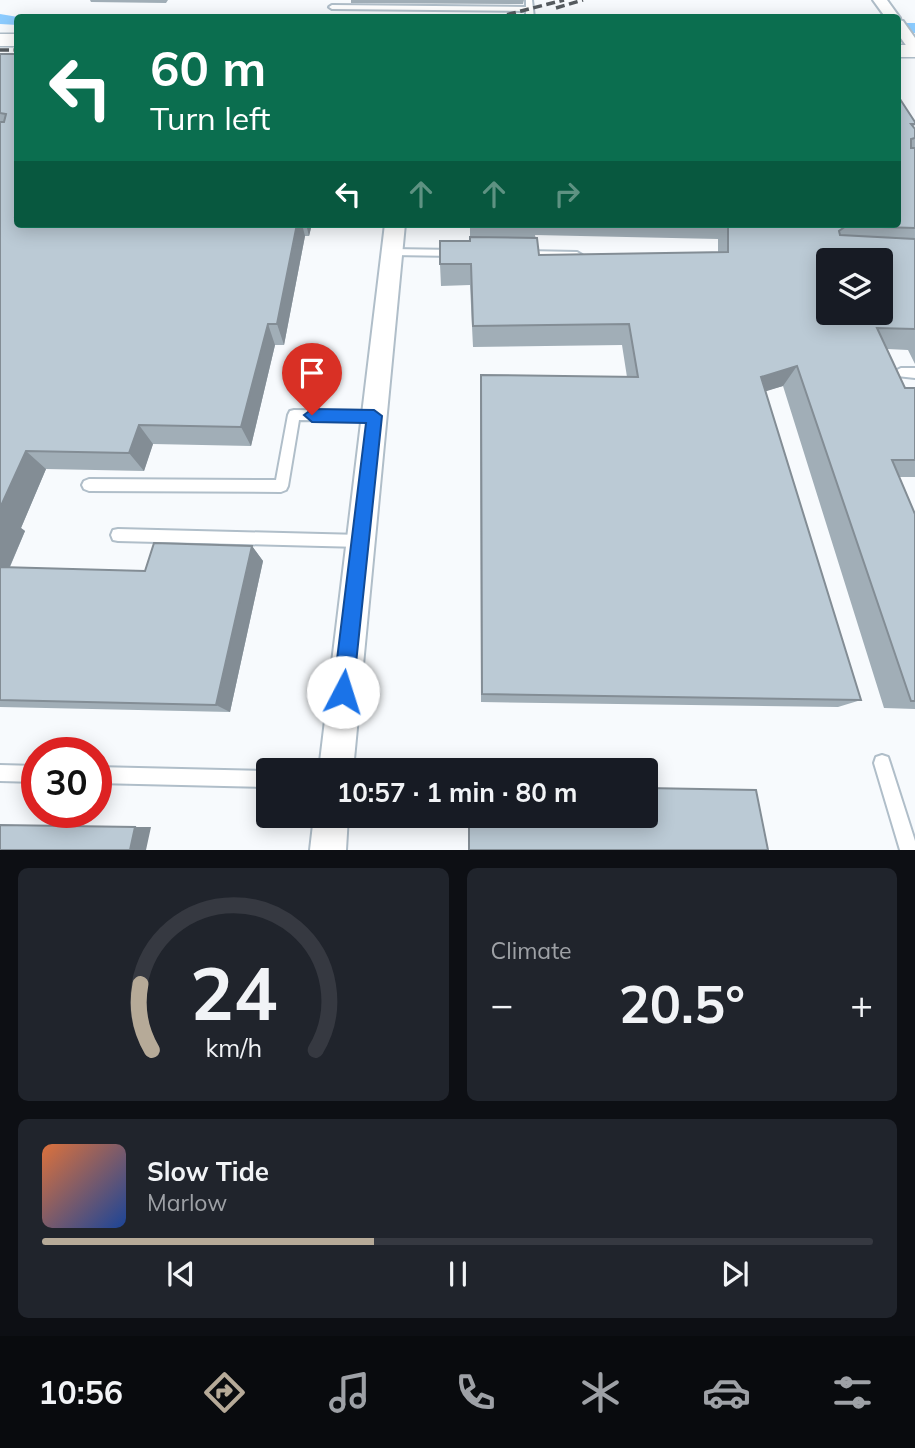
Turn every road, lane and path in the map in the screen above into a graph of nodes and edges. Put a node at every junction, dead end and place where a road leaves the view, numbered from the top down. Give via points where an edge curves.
1 (428, 4) edge
2 (333, 5) edge
3 (530, 9) edge
4 (395, 228) edge
5 (392, 252) junction
6 (467, 254) edge
7 (508, 254) edge
8 (589, 255) edge
9 (901, 373) edge
10 (915, 373) edge
11 (374, 416) junction
12 (89, 485) dead end
13 (118, 535) dead end
14 (361, 541) junction
15 (337, 758) edge
16 (882, 763) dead end
17 (0, 773) edge
18 (21, 774) edge
19 (112, 775) edge
20 (256, 779) edge
21 (330, 828) edge
22 (328, 849) edge
23 (909, 849) edge

1 - 2 lane
1 - 3 lane
4 - 5 street
5 - 6 lane
5 - 11 street
7 - 8 lane
9 - 10 lane
11 - 12 lane via 294,415 281,486
11 - 14 street
13 - 14 lane
14 - 15 street
16 - 23 lane
17 - 18 lane
19 - 20 lane
21 - 22 street

